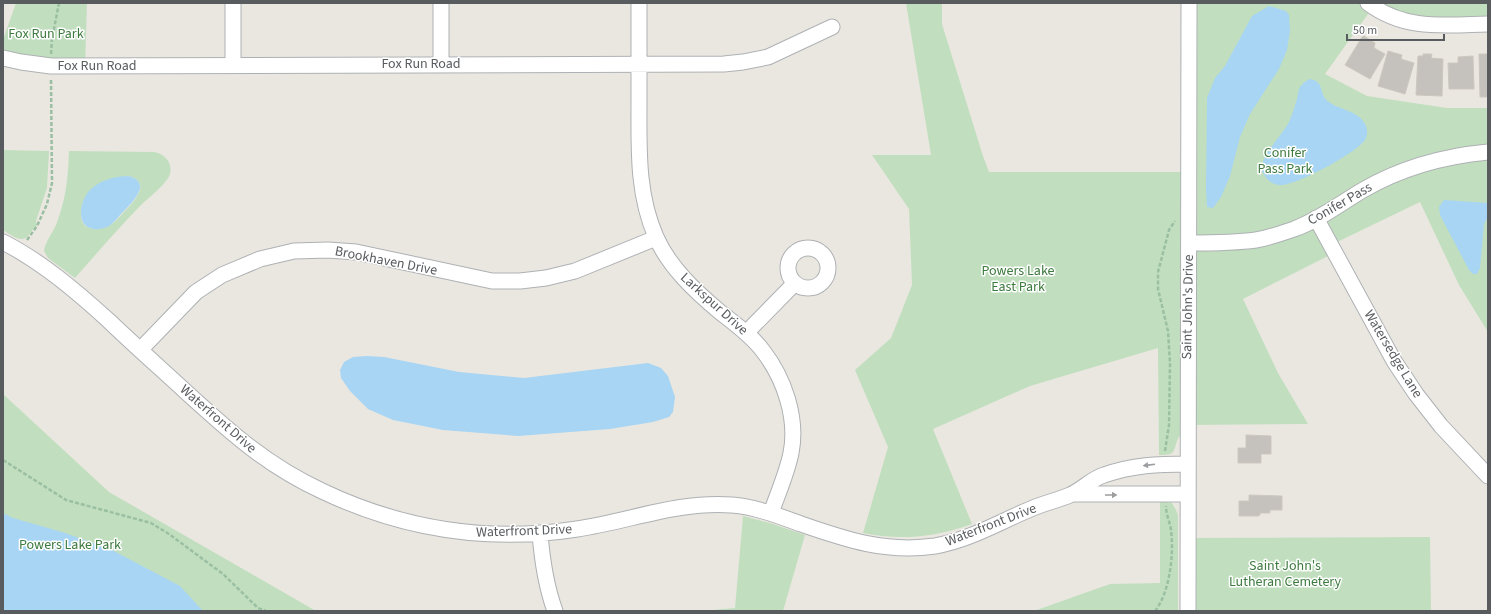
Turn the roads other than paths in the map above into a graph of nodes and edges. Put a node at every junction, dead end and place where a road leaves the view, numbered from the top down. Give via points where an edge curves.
1 (233, 3) edge
2 (441, 3) edge
3 (639, 3) edge
4 (1189, 3) edge
5 (1368, 3) edge
6 (1488, 24) edge
7 (832, 27) dead end
8 (3, 58) edge
9 (441, 64) junction
10 (639, 64) junction
11 (233, 65) junction
12 (1488, 152) edge
13 (1316, 218) junction
14 (656, 238) junction
15 (3, 242) edge
16 (1189, 243) junction
17 (795, 283) dead end
18 (746, 333) junction
19 (140, 350) junction
20 (1188, 464) junction
21 (1488, 476) edge
22 (1072, 494) junction
23 (1187, 494) junction
24 (771, 513) junction
25 (540, 533) junction
26 (555, 611) edge
27 (1188, 611) edge

1 - 11 street
2 - 9 street
3 - 10 street, Larkspur Drive
4 - 16 street, Saint John's Drive
5 - 6 street via 1387,15 1409,23
7 - 10 street, Fox Run Road via 768,57 743,62
8 - 11 street, Fox Run Road via 51,66
9 - 10 street, Fox Run Road
9 - 11 street, Fox Run Road
10 - 14 street, Larkspur Drive via 640,180
12 - 13 street, Conifer Pass via 1439,159 1411,168 1365,189
13 - 16 street, Conifer Pass via 1296,228 1257,240
13 - 21 street, Watersedge Lane via 1394,360 1416,394 1441,426
14 - 18 street, Larkspur Drive via 690,286
14 - 19 street, Brookhaven Drive via 575,271 520,281 485,280 356,252 328,250 280,254 260,259 222,275 196,292
15 - 19 street, Waterfront Drive via 20,251 84,299
16 - 20 street, Saint John's Drive
17 - 18 street
18 - 24 street, Larkspur Drive via 763,350 775,369 786,392 792,421 791,451
19 - 25 street, Waterfront Drive via 231,434 265,459 322,491 392,519 429,527 494,535
20 -> 22 street, Waterfront Drive via 1152,464 1128,468 1099,477
20 - 23 street, Saint John's Drive
22 -> 23 street, Waterfront Drive
22 - 24 street, Waterfront Drive via 1033,508 977,534 937,545 913,548 886,548 860,543
23 - 27 street, Saint John's Drive
24 - 25 street, Waterfront Drive via 737,505 692,505 578,529
25 - 26 street via 548,592

